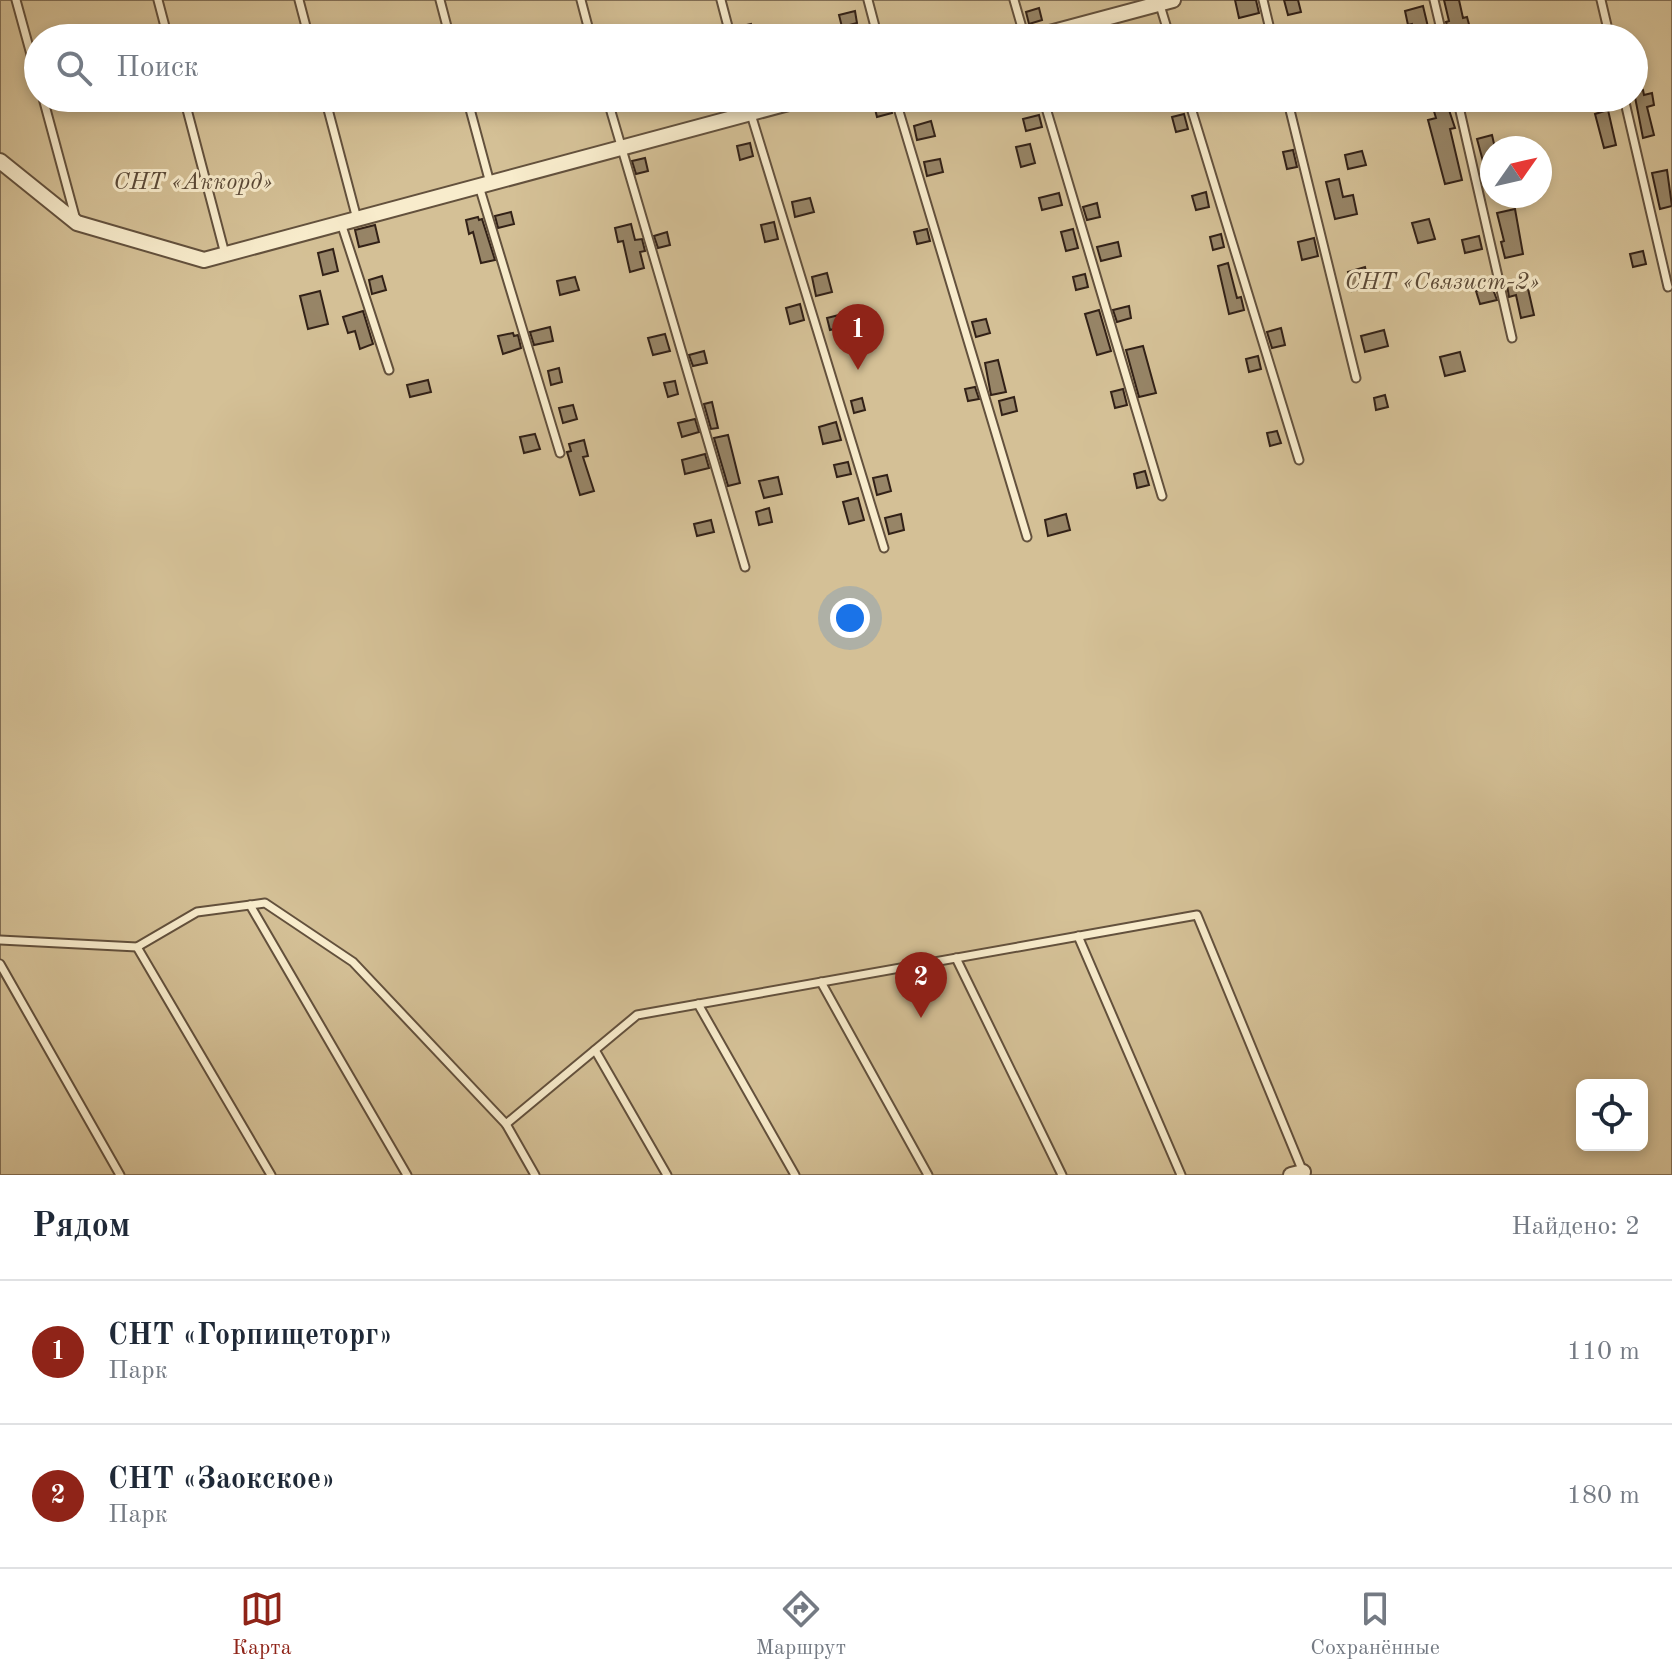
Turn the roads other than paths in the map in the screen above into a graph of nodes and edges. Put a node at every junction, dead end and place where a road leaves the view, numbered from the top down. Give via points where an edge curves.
1 (16, 0) edge
2 (158, 0) edge
3 (299, 0) edge
4 (440, 0) edge
5 (581, 0) edge
6 (721, 0) edge
7 (868, 0) edge
8 (1014, 0) edge
9 (1263, 0) edge
10 (1434, 0) edge
11 (1601, 0) edge
12 (1163, 1) edge
13 (164, 24) edge
14 (305, 24) edge
15 (446, 24) edge
16 (587, 24) edge
17 (727, 24) edge
18 (874, 24) edge
19 (1023, 24) edge
20 (1079, 24) edge
21 (1167, 24) edge
22 (1269, 24) edge
23 (1440, 24) edge
24 (1607, 24) edge
25 (24, 29) edge
26 (47, 112) edge
27 (188, 112) edge
28 (329, 112) edge
29 (470, 112) edge
30 (611, 112) edge
31 (754, 112) edge
32 (899, 112) edge
33 (1047, 112) edge
34 (1192, 112) edge
35 (1290, 112) edge
36 (1460, 112) edge
37 (1627, 112) edge
38 (750, 113) junction
39 (620, 148) junction
40 (0, 161) edge
41 (484, 185) junction
42 (357, 219) junction
43 (77, 223) junction
44 (341, 223) junction
45 (225, 254) junction
46 (1668, 287) dead end
47 (1512, 338) dead end
48 (389, 370) dead end
49 (1356, 378) dead end
50 (560, 453) dead end
51 (1299, 460) dead end
52 (1162, 496) dead end
53 (1027, 537) dead end
54 (884, 548) dead end
55 (745, 567) dead end
56 (250, 905) junction
57 (1078, 936) junction
58 (0, 940) edge
59 (137, 947) junction
60 (956, 958) junction
61 (0, 964) edge
62 (821, 982) junction
63 (698, 1004) junction
64 (595, 1050) junction
65 (506, 1124) junction
66 (1297, 1174) edge
67 (120, 1175) edge
68 (271, 1175) edge
69 (407, 1175) edge
70 (535, 1175) edge
71 (667, 1175) edge
72 (795, 1175) edge
73 (928, 1175) edge
74 (1062, 1175) edge
75 (1181, 1175) edge

1 - 25 lane
2 - 13 lane
3 - 14 lane
4 - 15 lane
5 - 16 lane
6 - 17 lane
7 - 18 lane
8 - 19 lane
9 - 22 lane
10 - 23 lane
11 - 24 lane
12 - 20 street
12 - 21 lane
26 - 43 lane
27 - 45 lane
28 - 42 lane
29 - 41 lane
30 - 39 lane
31 - 38 street
32 - 53 lane
33 - 52 lane
34 - 51 lane
35 - 49 lane
36 - 47 lane
37 - 46 lane
38 - 39 street
38 - 54 lane
39 - 41 street
39 - 55 lane
40 - 43 street
41 - 42 street
41 - 50 lane
42 - 44 street
43 - 45 street via 204,260
44 - 45 street
44 - 48 lane
56 - 59 lane via 197,912
56 - 65 lane via 265,903 353,962
56 - 69 lane
57 - 60 lane
57 - 66 lane via 1197,915
57 - 75 lane
58 - 59 lane
59 - 68 lane
60 - 62 lane
60 - 74 lane
61 - 67 lane
62 - 63 lane
62 - 73 lane
63 - 64 lane via 637,1015
63 - 72 lane
64 - 65 lane
64 - 71 lane
65 - 70 lane

